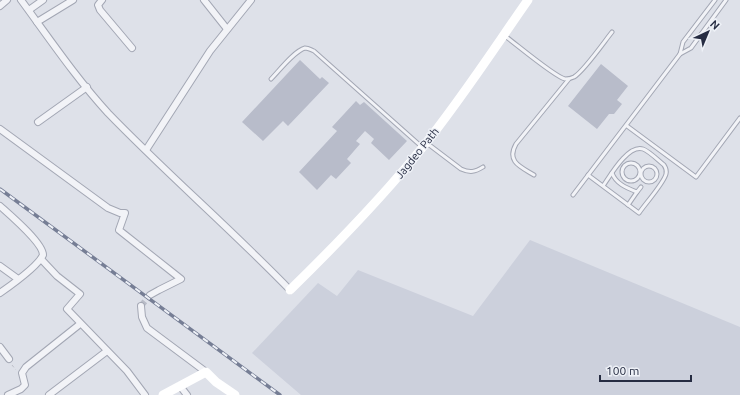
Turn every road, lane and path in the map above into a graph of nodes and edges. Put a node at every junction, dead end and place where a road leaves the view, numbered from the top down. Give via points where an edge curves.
1 (8, 0) edge
2 (21, 0) edge
3 (43, 0) edge
4 (73, 0) edge
5 (102, 0) edge
6 (204, 0) edge
7 (251, 0) edge
8 (528, 0) edge
9 (715, 0) edge
10 (726, 0) edge
11 (712, 4) junction
12 (0, 6) edge
13 (719, 9) junction
14 (28, 10) junction
15 (37, 22) junction
16 (227, 29) junction
17 (612, 32) dead end
18 (504, 35) junction
19 (132, 48) dead end
20 (680, 54) junction
21 (271, 78) dead end
22 (569, 79) junction
23 (87, 87) junction
24 (740, 118) edge
25 (38, 122) dead end
26 (627, 126) junction
27 (0, 129) edge
28 (424, 146) junction
29 (146, 150) junction
30 (620, 162) junction
31 (625, 166) junction
32 (483, 167) dead end
33 (612, 173) junction
34 (640, 173) junction
35 (534, 175) dead end
36 (588, 175) junction
37 (602, 186) junction
38 (641, 187) dead end
39 (637, 192) junction
40 (573, 195) dead end
41 (628, 205) junction
42 (0, 206) edge
43 (41, 259) junction
44 (0, 266) edge
45 (18, 279) junction
46 (290, 290) joint
47 (0, 293) edge
48 (150, 295) tunnel mouth
49 (141, 306) dead end
50 (80, 324) junction
51 (0, 347) edge
52 (107, 351) junction
53 (9, 359) joint
54 (206, 372) junction
55 (22, 376) junction
56 (180, 386) junction
57 (8, 395) edge
58 (49, 395) edge
59 (145, 395) edge
60 (163, 395) edge
61 (187, 395) edge
62 (235, 395) edge

1 - 12 street
2 - 14 street
3 - 14 street
4 - 15 street
5 - 19 street via 98,5 100,10
6 - 16 street
7 - 16 street
8 - 18 main road, Jagdeo Path
9 - 11 lane
10 - 13 lane
11 - 13 lane
11 - 20 lane via 684,42
13 - 20 lane via 691,48
14 - 15 street
15 - 23 street
16 - 29 street
17 - 22 lane via 582,70
18 - 22 lane via 550,70
18 - 28 main road, Jagdeo Path
20 - 26 lane
21 - 28 lane via 297,53 309,48
22 - 35 lane via 512,151 515,162
23 - 25 street
23 - 29 street via 107,112
24 - 26 lane via 696,177
26 - 36 lane
27 - 48 street via 108,208 125,213 119,230 181,279
28 - 32 lane via 467,172
28 - 46 main road, Jagdeo Path via 372,206
29 - 46 street
30 - 31 lane
30 - 33 lane
30 - 41 lane via 630,152 643,149 664,165 667,172 639,213
31 - 34 lane via 636,165
31 - 34 lane via 622,174 630,181 636,180
33 - 37 lane
33 - 39 lane via 617,181
34 - 34 lane via 643,180 648,182 655,180 657,175 654,168 649,166
36 - 37 lane
36 - 40 lane
37 - 41 lane
38 - 39 lane
39 - 41 lane
42 - 43 street via 40,247 43,252
43 - 45 street
43 - 50 street via 80,294 67,309
44 - 45 street
45 - 47 street
49 - 54 street via 147,328
50 - 52 street
50 - 55 street via 26,367
51 - 53 street
52 - 58 street
52 - 59 street
53 - 55 path
54 - 56 main road
54 - 62 main road
55 - 57 street via 25,382 23,387
56 - 60 main road
56 - 61 street

